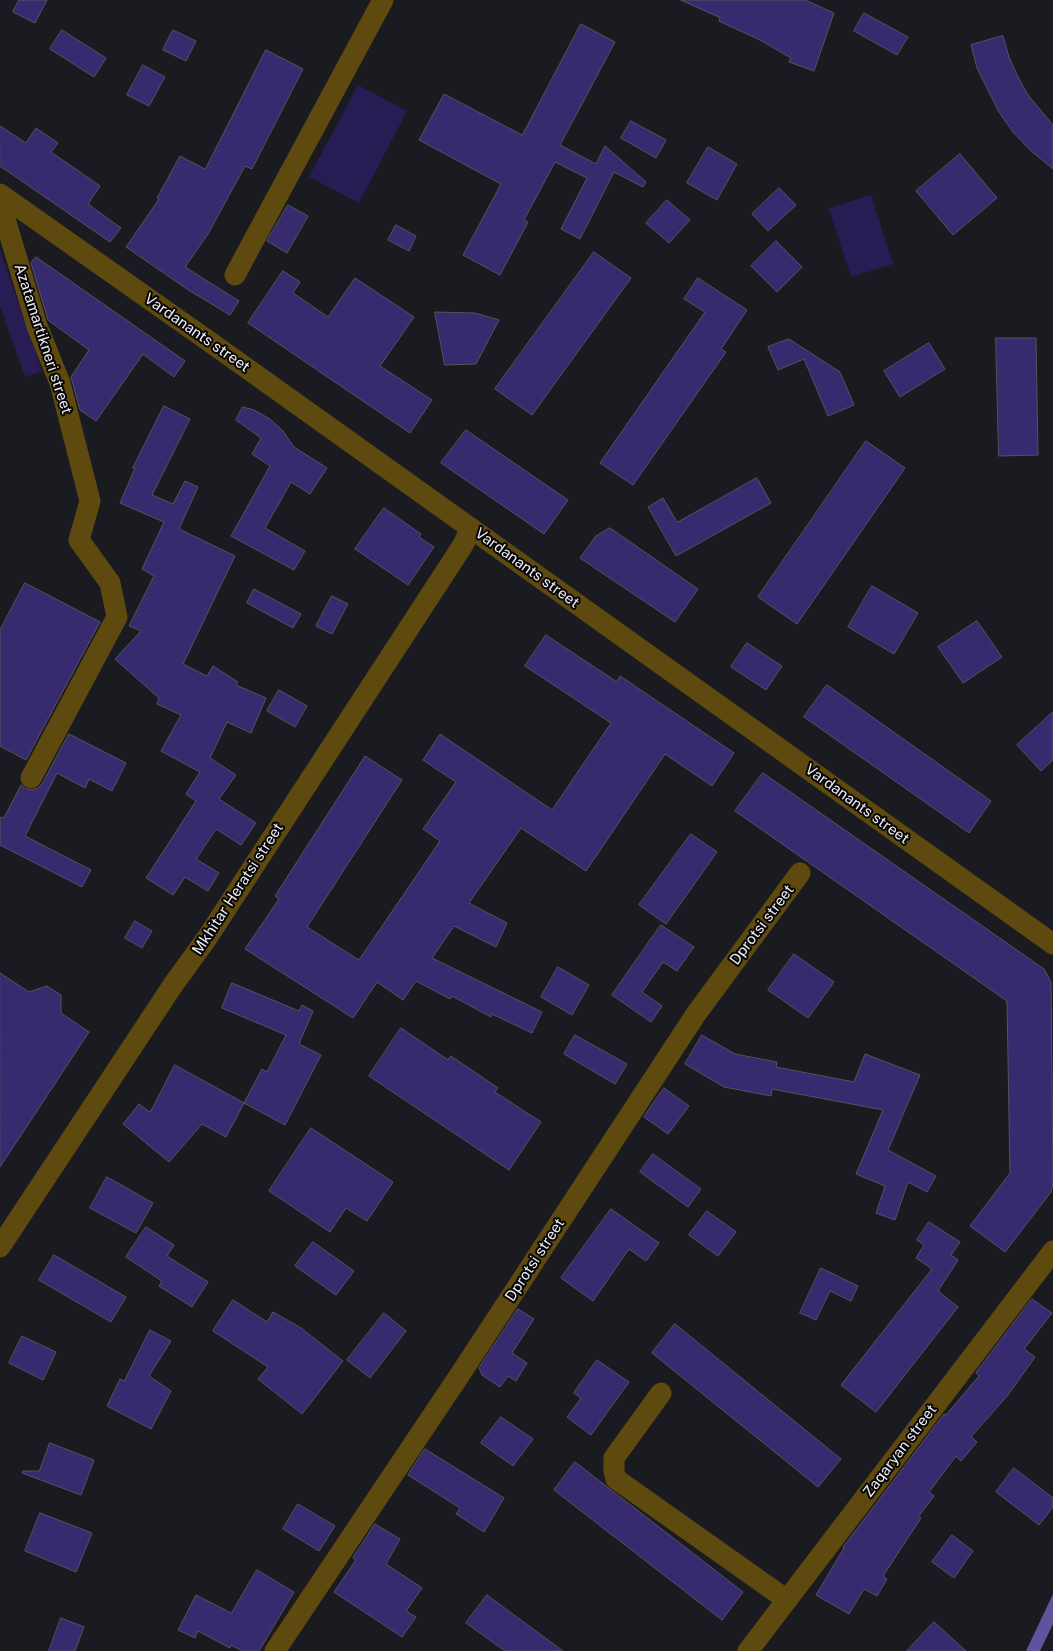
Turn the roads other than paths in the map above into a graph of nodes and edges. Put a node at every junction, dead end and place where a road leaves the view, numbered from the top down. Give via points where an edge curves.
1 (383, 0) edge
2 (0, 195) edge
3 (235, 275) dead end
4 (471, 528) junction
5 (31, 778) dead end
6 (800, 873) dead end
7 (1053, 944) edge
8 (0, 1247) edge
9 (1053, 1251) edge
10 (661, 1393) dead end
11 (787, 1600) junction
12 (275, 1651) edge
13 (748, 1651) edge

1 - 3 street
2 - 4 street, Vardanants street
2 - 5 street, Azatamartikneri street via 37,326 60,383 90,501 79,540 110,584 116,617
4 - 7 street, Vardanants street
4 - 8 street, Mkhitar Heratsi street via 207,938
6 - 12 street, Dprotsi street via 696,1014
9 - 11 street, Zaqaryan street
10 - 11 street via 614,1458 616,1479
11 - 13 street, Zaqaryan street

